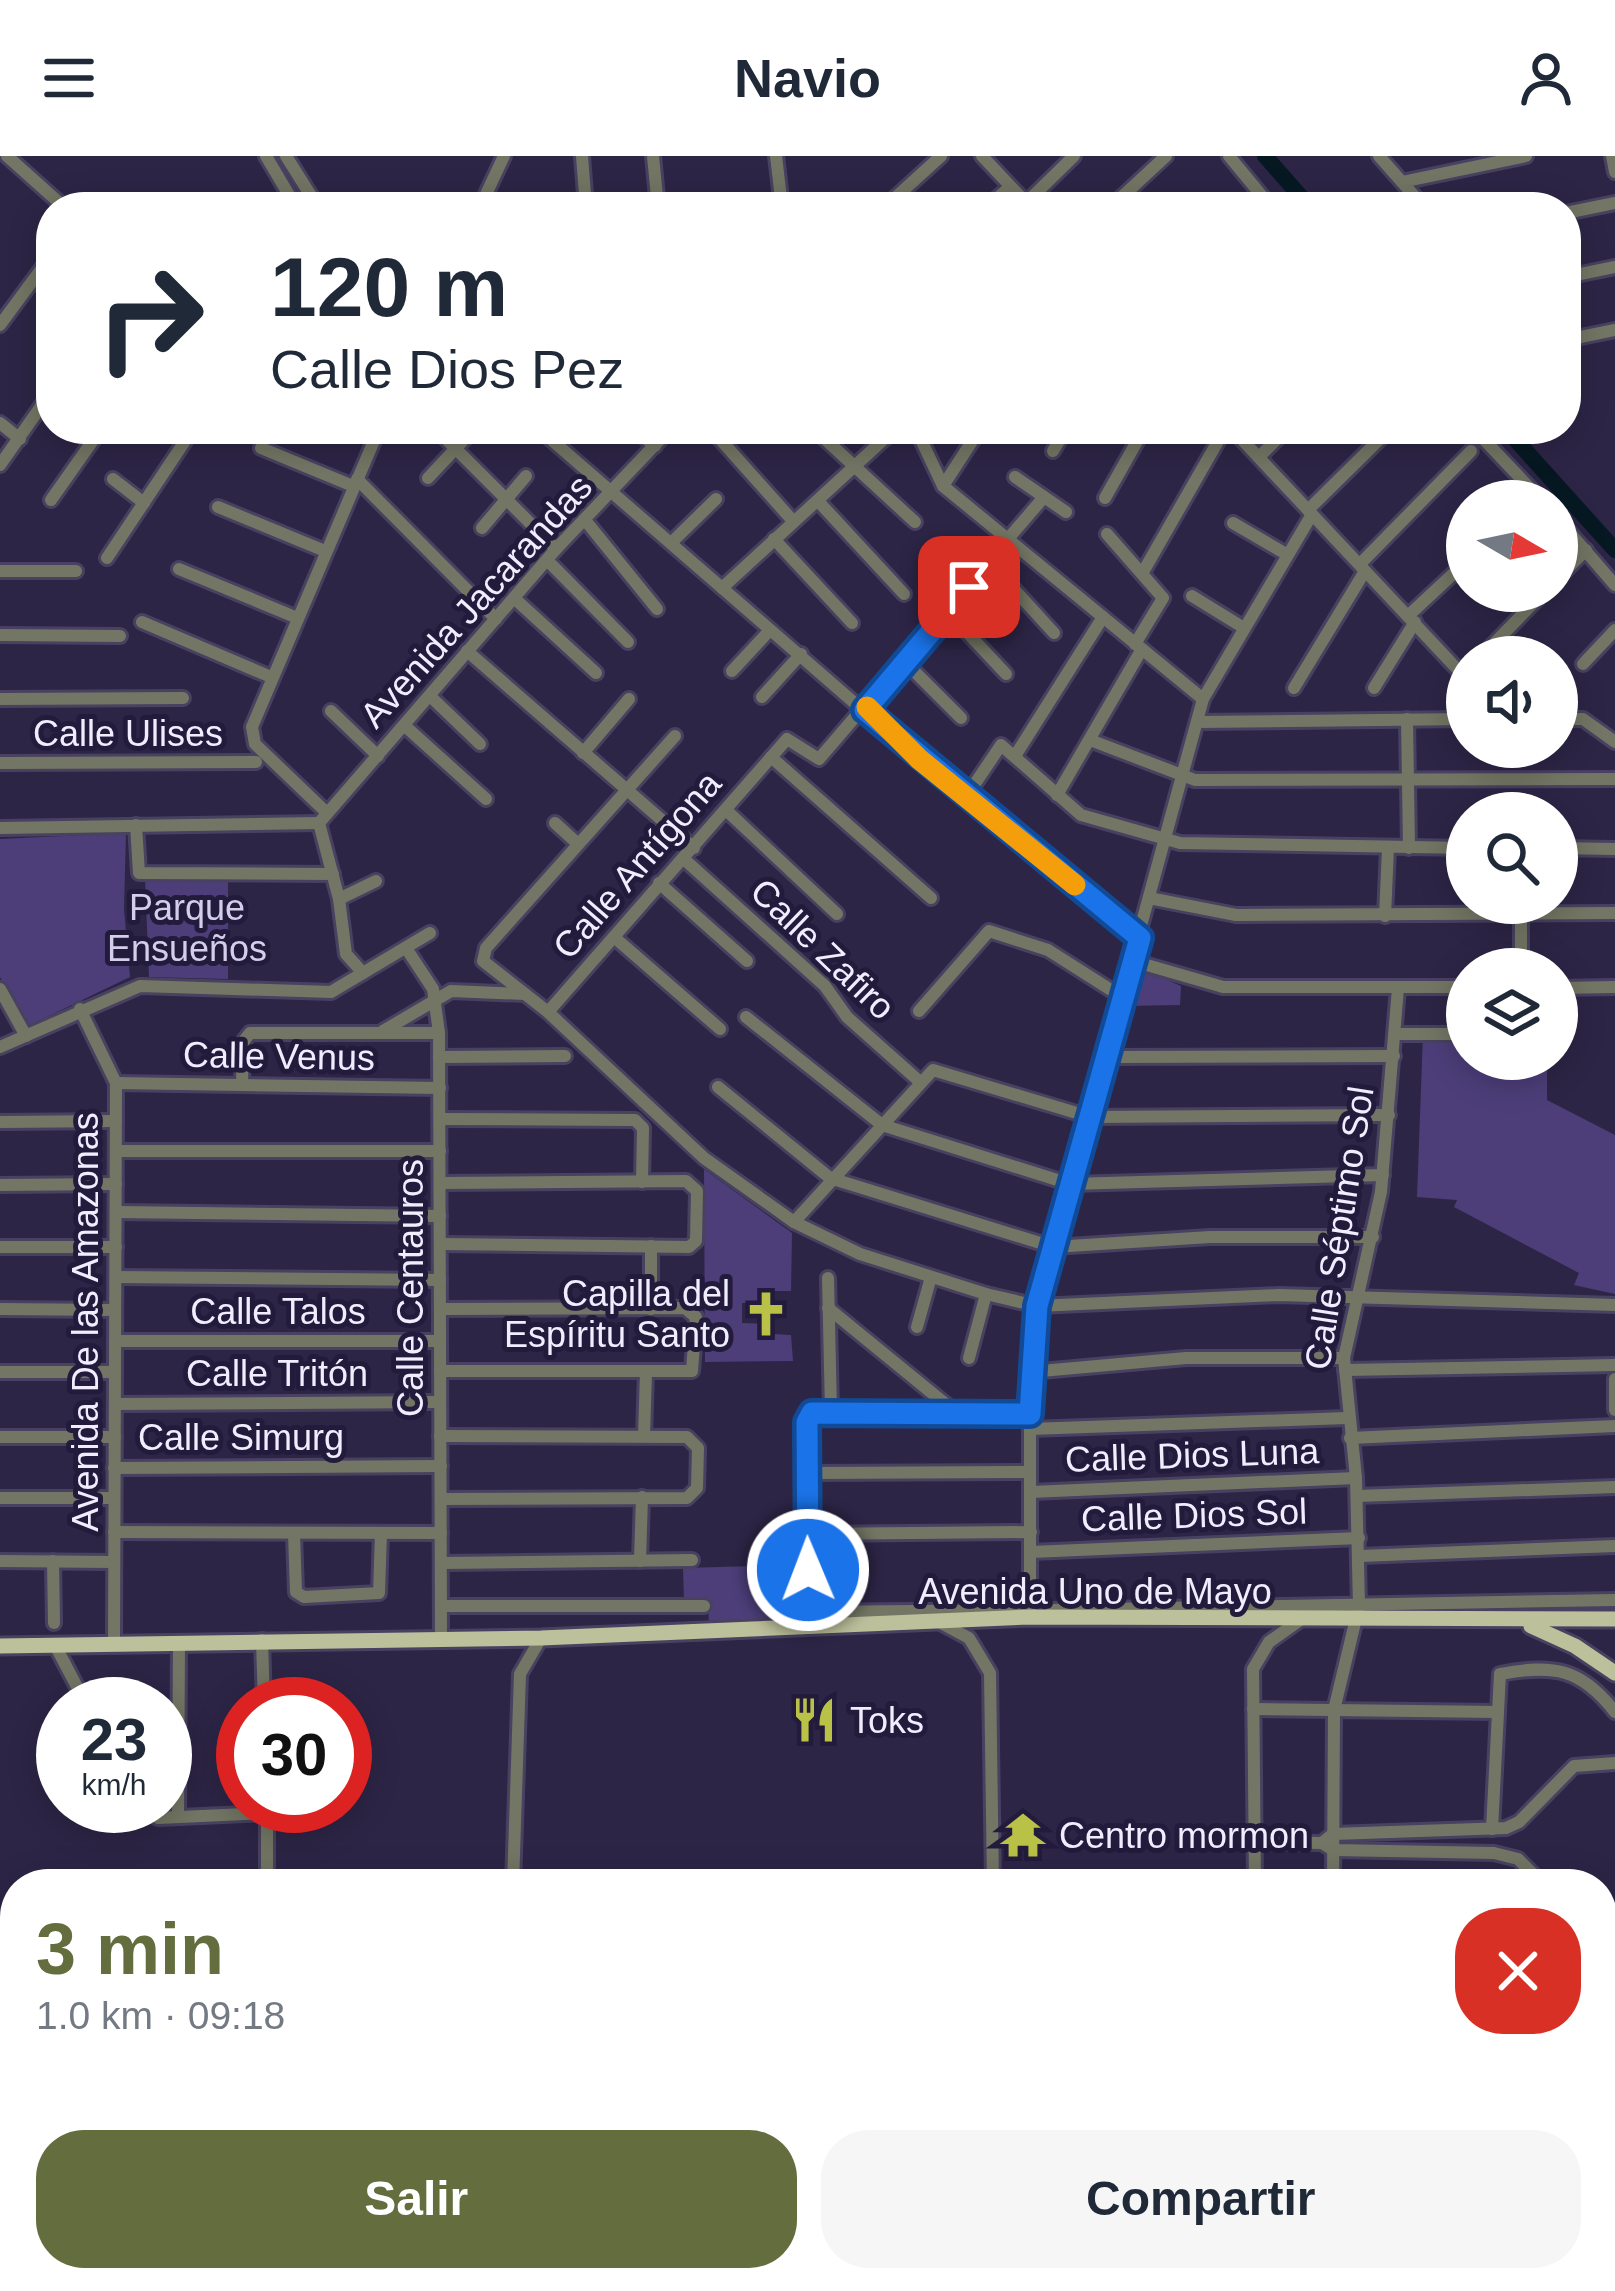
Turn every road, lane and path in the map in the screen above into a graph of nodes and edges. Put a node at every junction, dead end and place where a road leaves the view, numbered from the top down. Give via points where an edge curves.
1 (7, 156) edge
2 (266, 156) edge
3 (286, 156) edge
4 (503, 156) edge
5 (582, 156) edge
6 (653, 156) edge
7 (776, 156) edge
8 (941, 156) edge
9 (982, 156) edge
10 (1073, 156) edge
11 (1166, 156) edge
12 (1229, 156) edge
13 (1379, 156) edge
14 (1526, 156) edge
15 (1612, 156) edge
16 (1615, 172) edge
17 (1402, 182) junction
18 (1010, 187) junction
19 (47, 192) edge
20 (287, 192) edge
21 (309, 192) edge
22 (487, 192) edge
23 (585, 192) edge
24 (657, 192) edge
25 (780, 192) edge
26 (901, 192) edge
27 (1004, 192) edge
28 (1015, 192) edge
29 (1040, 192) edge
30 (1127, 192) edge
31 (1259, 192) edge
32 (1411, 192) edge
33 (1615, 203) edge
34 (1581, 210) edge
35 (1615, 267) edge
36 (1581, 274) edge
37 (36, 276) edge
38 (0, 325) edge
39 (1615, 330) edge
40 (1581, 337) edge
41 (36, 415) edge
42 (0, 423) edge
43 (20, 439) junction
44 (90, 444) edge
45 (183, 444) edge
46 (373, 444) edge
47 (451, 444) edge
48 (460, 444) edge
49 (556, 444) edge
50 (653, 444) edge
51 (725, 444) edge
52 (833, 444) edge
53 (880, 444) edge
54 (923, 444) edge
55 (970, 444) edge
56 (1058, 444) edge
57 (1136, 444) edge
58 (1219, 444) edge
59 (1245, 444) edge
60 (1272, 444) edge
61 (1376, 444) edge
62 (1488, 444) edge
63 (655, 446) joint
64 (260, 448) dead end
65 (456, 449) junction
66 (1472, 451) dead end
67 (1053, 452) dead end
68 (1259, 457) junction
69 (0, 465) edge
70 (860, 466) junction
71 (526, 476) dead end
72 (1015, 477) dead end
73 (428, 478) dead end
74 (113, 479) dead end
75 (1520, 480) edge
76 (355, 482) junction
77 (943, 486) junction
78 (613, 492) junction
79 (1044, 497) junction
80 (1105, 498) dead end
81 (506, 499) junction
82 (716, 499) dead end
83 (51, 500) dead end
84 (818, 501) junction
85 (144, 503) junction
86 (218, 507) dead end
87 (1066, 512) dead end
88 (1309, 513) junction
89 (392, 516) junction
90 (585, 520) junction
91 (793, 520) junction
92 (915, 522) dead end
93 (1233, 523) dead end
94 (378, 528) dead end
95 (482, 528) dead end
96 (1107, 534) dead end
97 (774, 539) junction
98 (1010, 541) junction
99 (1578, 541) edge
100 (670, 543) junction
101 (1586, 550) junction
102 (325, 551) junction
103 (1286, 554) junction
104 (552, 555) junction
105 (107, 558) dead end
106 (1578, 558) edge
107 (990, 563) junction
108 (1362, 567) junction
109 (179, 569) dead end
110 (0, 571) edge
111 (76, 571) dead end
112 (1143, 572) junction
113 (1446, 583) edge
114 (1615, 585) edge
115 (722, 588) junction
116 (904, 594) dead end
117 (1192, 596) dead end
118 (514, 598) junction
119 (656, 609) dead end
120 (947, 611) junction
121 (1525, 612) edge
122 (296, 617) junction
123 (1103, 617) junction
124 (1412, 618) junction
125 (496, 620) junction
126 (142, 622) dead end
127 (852, 622) dead end
128 (1244, 628) junction
129 (770, 630) junction
130 (1615, 630) edge
131 (1054, 633) dead end
132 (0, 635) edge
133 (1502, 636) edge
134 (120, 637) dead end
135 (628, 642) dead end
136 (1139, 646) junction
137 (467, 651) junction
138 (1446, 653) edge
139 (801, 654) junction
140 (905, 662) junction
141 (1582, 664) dead end
142 (731, 671) dead end
143 (596, 673) dead end
144 (1006, 674) dead end
145 (271, 677) junction
146 (1294, 688) dead end
147 (1374, 688) dead end
148 (430, 696) junction
149 (762, 697) dead end
150 (183, 698) dead end
151 (0, 699) edge
152 (629, 699) dead end
153 (1203, 699) junction
154 (865, 710) junction
155 (331, 711) dead end
156 (962, 718) dead end
157 (1578, 718) edge
158 (1407, 719) junction
159 (1446, 719) edge
160 (1197, 722) junction
161 (405, 726) junction
162 (675, 736) dead end
163 (1090, 740) junction
164 (1615, 742) edge
165 (479, 744) dead end
166 (583, 753) junction
167 (378, 756) junction
168 (1016, 756) junction
169 (771, 758) junction
170 (256, 762) dead end
171 (0, 763) edge
172 (1185, 772) junction
173 (1615, 779) edge
174 (1408, 782) junction
175 (626, 790) junction
176 (1057, 795) junction
177 (966, 797) junction
178 (486, 799) dead end
179 (726, 810) junction
180 (323, 818) junction
181 (555, 823) dead end
182 (136, 825) junction
183 (0, 828) edge
184 (1165, 837) junction
185 (578, 844) junction
186 (1388, 848) junction
187 (1409, 848) junction
188 (1446, 848) edge
189 (1578, 848) edge
190 (1615, 848) edge
191 (689, 854) junction
192 (333, 874) junction
193 (376, 881) dead end
194 (659, 883) junction
195 (931, 898) dead end
196 (1149, 898) junction
197 (339, 899) junction
198 (1615, 913) edge
199 (837, 914) dead end
200 (1578, 914) edge
201 (1385, 916) junction
202 (1446, 916) edge
203 (430, 933) dead end
204 (614, 937) junction
205 (1140, 938) junction
206 (406, 948) junction
207 (747, 961) dead end
208 (1133, 961) junction
209 (363, 973) junction
210 (1446, 987) edge
211 (1615, 987) edge
212 (1398, 988) junction
213 (1578, 988) edge
214 (0, 989) edge
215 (526, 994) junction
216 (1121, 997) junction
217 (434, 998) junction
218 (80, 1009) junction
219 (919, 1011) dead end
220 (548, 1012) junction
221 (746, 1017) dead end
222 (720, 1029) dead end
223 (382, 1031) junction
224 (440, 1033) junction
225 (1395, 1034) junction
226 (1446, 1034) edge
227 (26, 1036) junction
228 (0, 1047) edge
229 (565, 1056) dead end
230 (1394, 1056) junction
231 (1106, 1057) junction
232 (440, 1058) junction
233 (919, 1082) junction
234 (116, 1083) junction
235 (242, 1085) junction
236 (718, 1087) dead end
237 (440, 1088) junction
238 (1389, 1115) junction
239 (1090, 1117) junction
240 (440, 1119) junction
241 (116, 1121) junction
242 (0, 1122) edge
243 (882, 1125) junction
244 (116, 1151) junction
245 (440, 1151) junction
246 (1383, 1175) junction
247 (830, 1178) junction
248 (642, 1182) junction
249 (440, 1183) junction
250 (116, 1184) junction
251 (1070, 1184) junction
252 (0, 1185) edge
253 (116, 1212) junction
254 (440, 1216) junction
255 (794, 1222) junction
256 (1372, 1237) junction
257 (440, 1244) junction
258 (651, 1246) junction
259 (1053, 1246) junction
260 (0, 1247) edge
261 (116, 1247) junction
262 (116, 1277) junction
263 (932, 1277) junction
264 (828, 1278) dead end
265 (440, 1280) junction
266 (986, 1294) junction
267 (1360, 1301) junction
268 (1037, 1306) junction
269 (1615, 1306) edge
270 (828, 1308) junction
271 (0, 1309) edge
272 (440, 1309) junction
273 (651, 1309) junction
274 (115, 1310) junction
275 (916, 1327) dead end
276 (115, 1340) junction
277 (440, 1342) junction
278 (969, 1358) dead end
279 (1344, 1364) junction
280 (1615, 1365) edge
281 (440, 1371) junction
282 (0, 1372) edge
283 (115, 1372) junction
284 (646, 1372) junction
285 (1030, 1372) junction
286 (1615, 1379) edge
287 (440, 1402) junction
288 (115, 1404) junction
289 (1615, 1410) edge
290 (831, 1411) junction
291 (955, 1412) junction
292 (1347, 1418) junction
293 (1030, 1422) junction
294 (1615, 1426) edge
295 (440, 1436) junction
296 (644, 1436) junction
297 (0, 1437) edge
298 (115, 1437) junction
299 (1350, 1438) junction
300 (441, 1466) junction
301 (115, 1468) junction
302 (1030, 1472) junction
303 (807, 1473) junction
304 (1356, 1478) junction
305 (1615, 1487) edge
306 (1031, 1492) junction
307 (1357, 1496) junction
308 (642, 1497) junction
309 (0, 1498) edge
310 (115, 1498) junction
311 (441, 1498) junction
312 (114, 1532) junction
313 (1031, 1532) junction
314 (294, 1533) junction
315 (381, 1533) junction
316 (441, 1533) junction
317 (808, 1534) junction
318 (1359, 1538) junction
319 (1615, 1546) edge
320 (1031, 1552) junction
321 (1360, 1556) junction
322 (692, 1560) dead end
323 (0, 1561) edge
324 (53, 1561) junction
325 (640, 1561) junction
326 (114, 1562) junction
327 (441, 1563) junction
328 (1615, 1600) edge
329 (441, 1606) junction
330 (704, 1606) dead end
331 (1357, 1613) junction
332 (1030, 1614) junction
333 (827, 1619) junction
334 (1615, 1619) edge
335 (1300, 1620) junction
336 (928, 1621) junction
337 (1517, 1622) junction
338 (54, 1623) dead end
339 (441, 1636) junction
340 (541, 1638) junction
341 (262, 1640) junction
342 (179, 1642) junction
343 (114, 1643) junction
344 (56, 1645) junction
345 (0, 1646) edge
346 (21, 1646) junction
347 (0, 1658) edge
348 (1615, 1673) edge
349 (72, 1677) edge
350 (179, 1677) edge
351 (263, 1677) edge
352 (1253, 1709) junction
353 (1334, 1710) junction
354 (1498, 1712) junction
355 (1615, 1712) edge
356 (1615, 1763) edge
357 (1492, 1829) junction
358 (267, 1833) edge
359 (1253, 1842) junction
360 (1330, 1842) junction
361 (267, 1869) edge
362 (514, 1869) edge
363 (993, 1869) edge
364 (1254, 1869) edge
365 (1332, 1869) edge
366 (1529, 1869) edge

1 - 19 street
2 - 20 street
3 - 21 street
4 - 22 street
5 - 23 street
6 - 24 street
7 - 25 street
8 - 26 street
9 - 18 street
10 - 29 street
11 - 30 street
12 - 31 street
13 - 17 street
14 - 17 street
15 - 16 street
17 - 32 street
18 - 27 street
18 - 28 street
33 - 34 street
35 - 36 street
37 - 38 street
39 - 40 street
41 - 43 street
42 - 43 street
43 - 69 street
44 - 83 street
45 - 85 street
46 - 76 street
47 - 65 street
48 - 65 street
49 - 78 street
50 - 63 street
51 - 91 street
52 - 70 street
53 - 70 street
54 - 77 street
55 - 77 street
56 - 67 street
57 - 80 street
58 - 112 street
59 - 68 street
60 - 68 street
61 - 88 street
62 - 75 street
63 - 78 street, Avenida Jacarandas
64 - 76 street
65 - 73 street
65 - 81 street
66 - 108 street
68 - 88 street
70 - 84 street
70 - 92 street
71 - 81 street
72 - 79 street
74 - 85 street
76 - 89 street
76 - 102 street
77 - 98 street
78 - 90 street, Avenida Jacarandas
78 - 100 street
79 - 87 street
79 - 98 street
81 - 95 street
81 - 104 street
82 - 100 street
84 - 91 street
84 - 116 street
85 - 105 street
86 - 102 street
88 - 103 street
88 - 108 street
89 - 94 street
89 - 125 street
90 - 104 street, Avenida Jacarandas
90 - 119 street
91 - 97 street
93 - 103 street
96 - 112 street
97 - 115 street
97 - 127 street
98 - 107 street
98 - 123 street
99 - 101 street
100 - 115 street
101 - 106 street
101 - 114 street
102 - 122 street
103 - 128 street
104 - 118 street, Avenida Jacarandas
104 - 135 street
107 - 120 street
107 - 131 street
108 - 124 street
108 - 146 street
109 - 122 street
110 - 111 street
112 - 136 street via 1163,598
113 - 124 street
115 - 129 street
117 - 128 street
118 - 125 street, Avenida Jacarandas
118 - 143 street
120 - 140 street
120 - 144 street
121 - 133 street
122 - 145 street
123 - 136 street
123 - 168 street
124 - 138 street
124 - 147 street
125 - 137 street, Avenida Jacarandas
126 - 145 street
128 - 153 street
129 - 139 street
129 - 142 street
130 - 141 street
132 - 134 street
136 - 153 street
136 - 163 street
137 - 148 street, Avenida Jacarandas
137 - 166 street, Calle Zafiro
139 - 149 street
139 - 154 street
140 - 154 street
140 - 156 street
145 - 180 street via 252,736
148 - 161 street, Avenida Jacarandas
148 - 165 street
150 - 151 street
152 - 166 street
153 - 160 street
154 - 169 street, Calle Antígona via 819,759 789,738
154 - 177 street
155 - 167 street
157 - 164 street
158 - 159 street
158 - 160 street
158 - 174 street
160 - 172 street
161 - 167 street, Avenida Jacarandas
161 - 178 street
162 - 175 street
163 - 172 street
163 - 176 street
166 - 175 street, Calle Zafiro
167 - 180 street, Avenida Jacarandas
168 - 176 street
168 - 177 street via 998,748
169 - 179 street, Calle Antígona
169 - 195 street, Calle Antígona
170 - 171 street, Calle Ulises
172 - 174 street via 1207,780
172 - 184 street
173 - 174 street
174 - 187 street
175 - 185 street
175 - 191 street, Calle Zafiro
176 - 184 street via 1082,815
177 - 205 street
179 - 191 street, Calle Antígona
179 - 199 street
180 - 182 street
180 - 192 street
181 - 185 street
182 - 183 street
182 - 192 street via 139,873
184 - 186 street via 1205,845
184 - 196 street
185 - 215 street via 482,957
186 - 187 street
186 - 201 street
187 - 188 street
189 - 190 street
191 - 194 street, Calle Antígona
191 - 233 street, Calle Zafiro
192 - 197 street
193 - 197 street
194 - 204 street, Calle Antígona
194 - 207 street
196 - 201 street via 1236,915
196 - 205 street
197 - 209 street via 346,954
198 - 200 street
201 - 202 street
203 - 206 street
204 - 220 street, Calle Antígona
204 - 222 street
205 - 208 street
206 - 209 street
206 - 217 street, Calle Centauros
208 - 212 street via 1223,987
208 - 216 street
209 - 218 street via 331,992 140,986
210 - 212 street
211 - 213 street
212 - 225 street, Calle Séptimo Sol
214 - 227 street
215 - 217 street via 451,991
215 - 220 street
216 - 219 street via 1048,950 989,931
216 - 231 street
217 - 223 street
217 - 224 street, Calle Centauros
218 - 227 street
218 - 234 street, Avenida De las Amazonas
220 - 255 street via 704,1158
221 - 243 street
223 - 224 street
223 - 235 street via 250,1033
224 - 232 street, Calle Centauros
225 - 226 street
225 - 230 street, Calle Séptimo Sol
227 - 228 street
229 - 232 street
230 - 231 street
230 - 238 street, Calle Séptimo Sol
231 - 239 street
232 - 237 street, Calle Centauros
233 - 239 street via 933,1070
233 - 243 street
234 - 235 street, Calle Venus
234 - 241 street, Avenida De las Amazonas
235 - 237 street, Calle Venus
236 - 247 street
237 - 240 street, Calle Centauros
238 - 239 street
238 - 246 street, Calle Séptimo Sol
239 - 251 street
240 - 245 street, Calle Centauros
240 - 248 street via 635,1120 644,1128
241 - 242 street
241 - 244 street, Avenida De las Amazonas
243 - 247 street
243 - 251 street
244 - 245 street
244 - 250 street, Avenida De las Amazonas
245 - 249 street, Calle Centauros
246 - 251 street
246 - 256 street, Calle Séptimo Sol
247 - 255 street
247 - 259 street
248 - 249 street
248 - 258 street via 694,1185 694,1245
249 - 254 street, Calle Centauros
250 - 252 street
250 - 253 street, Avenida De las Amazonas
251 - 259 street
253 - 254 street
253 - 261 street, Avenida De las Amazonas
254 - 257 street, Calle Centauros
255 - 263 street
256 - 259 street
256 - 267 street, Calle Séptimo Sol
257 - 258 street
257 - 265 street, Calle Centauros
258 - 273 street
259 - 268 street
260 - 261 street
261 - 262 street, Avenida De las Amazonas
262 - 265 street
262 - 274 street, Avenida De las Amazonas
263 - 266 street
263 - 275 street
264 - 270 street
265 - 272 street, Calle Centauros
266 - 268 street
266 - 278 street
267 - 268 street via 1279,1295
267 - 269 street
267 - 279 street, Calle Séptimo Sol
268 - 285 street
270 - 290 street
270 - 291 street
271 - 274 street
272 - 273 street
272 - 277 street, Calle Centauros
273 - 284 street via 693,1312 692,1370
274 - 276 street, Avenida De las Amazonas
276 - 277 street, Calle Talos
276 - 283 street, Avenida De las Amazonas
277 - 281 street, Calle Centauros
279 - 280 street
279 - 285 street via 1186,1358
279 - 292 street, Calle Séptimo Sol
281 - 284 street
281 - 287 street, Calle Centauros
282 - 283 street
283 - 288 street, Avenida De las Amazonas
284 - 296 street
285 - 293 street
286 - 289 street
287 - 288 street, Calle Tritón
287 - 295 street, Calle Centauros
288 - 298 street, Avenida De las Amazonas
290 - 291 street
290 - 303 street via 810,1415
291 - 293 street
292 - 293 street
292 - 299 street, Calle Séptimo Sol
293 - 302 street
294 - 299 street
295 - 296 street
295 - 300 street, Calle Centauros
296 - 308 street via 695,1440 694,1495
297 - 298 street
298 - 301 street, Avenida De las Amazonas
299 - 304 street, Calle Séptimo Sol
300 - 301 street, Calle Simurg
300 - 311 street, Calle Centauros
301 - 310 street, Avenida De las Amazonas
302 - 303 street
302 - 306 street
303 - 317 street
304 - 306 street, Calle Dios Luna
304 - 307 street, Calle Séptimo Sol
305 - 307 street
306 - 313 street
307 - 318 street, Calle Séptimo Sol
308 - 311 street
308 - 325 street
309 - 310 street
310 - 312 street, Avenida De las Amazonas
311 - 316 street, Calle Centauros
312 - 314 street
312 - 326 street, Avenida De las Amazonas
313 - 317 street
313 - 320 street
314 - 315 street
314 - 315 street via 296,1592 304,1598 379,1593
315 - 316 street
316 - 327 street, Calle Centauros
317 - 333 street via 810,1612
318 - 320 street, Calle Dios Sol
318 - 321 street, Calle Séptimo Sol
319 - 321 street
320 - 332 street
321 - 331 street, Calle Séptimo Sol
322 - 325 street
323 - 324 street
324 - 326 street
324 - 338 street
325 - 327 street
326 - 343 street, Avenida De las Amazonas
327 - 329 street, Calle Centauros
328 - 331 street
329 - 330 street
329 - 339 street, Calle Centauros
331 - 332 street
331 - 335 main road, Avenida Uno de Mayo
331 - 337 main road, Avenida Uno de Mayo
331 - 353 street, Calle Séptimo Sol
332 - 333 street
332 - 335 main road, Avenida Uno de Mayo
332 - 336 main road, Avenida Uno de Mayo
333 - 336 main road, Avenida Uno de Mayo
333 - 340 main road, Avenida Uno de Mayo
334 - 337 main road, Avenida Uno de Mayo
335 - 352 street via 1259,1654
336 - 363 street via 969,1638 990,1673
337 - 348 main road
339 - 340 main road, Avenida Uno de Mayo
339 - 341 main road, Avenida Uno de Mayo
340 - 362 street via 520,1674
341 - 342 main road, Avenida Uno de Mayo
341 - 351 street
342 - 343 main road, Avenida Uno de Mayo
342 - 350 street
343 - 344 main road, Avenida Uno de Mayo
344 - 346 main road, Avenida Uno de Mayo
344 - 349 street
345 - 346 main road, Avenida Uno de Mayo
346 - 347 main road
352 - 353 street
352 - 359 street
353 - 354 street
353 - 360 street, Calle Séptimo Sol
354 - 355 street via 1503,1672 1571,1672 1593,1683
354 - 357 street
356 - 357 street via 1574,1766 1519,1822
357 - 360 street
358 - 361 street
359 - 360 street
359 - 364 street
360 - 365 street, Calle Séptimo Sol
360 - 366 street via 1494,1853

